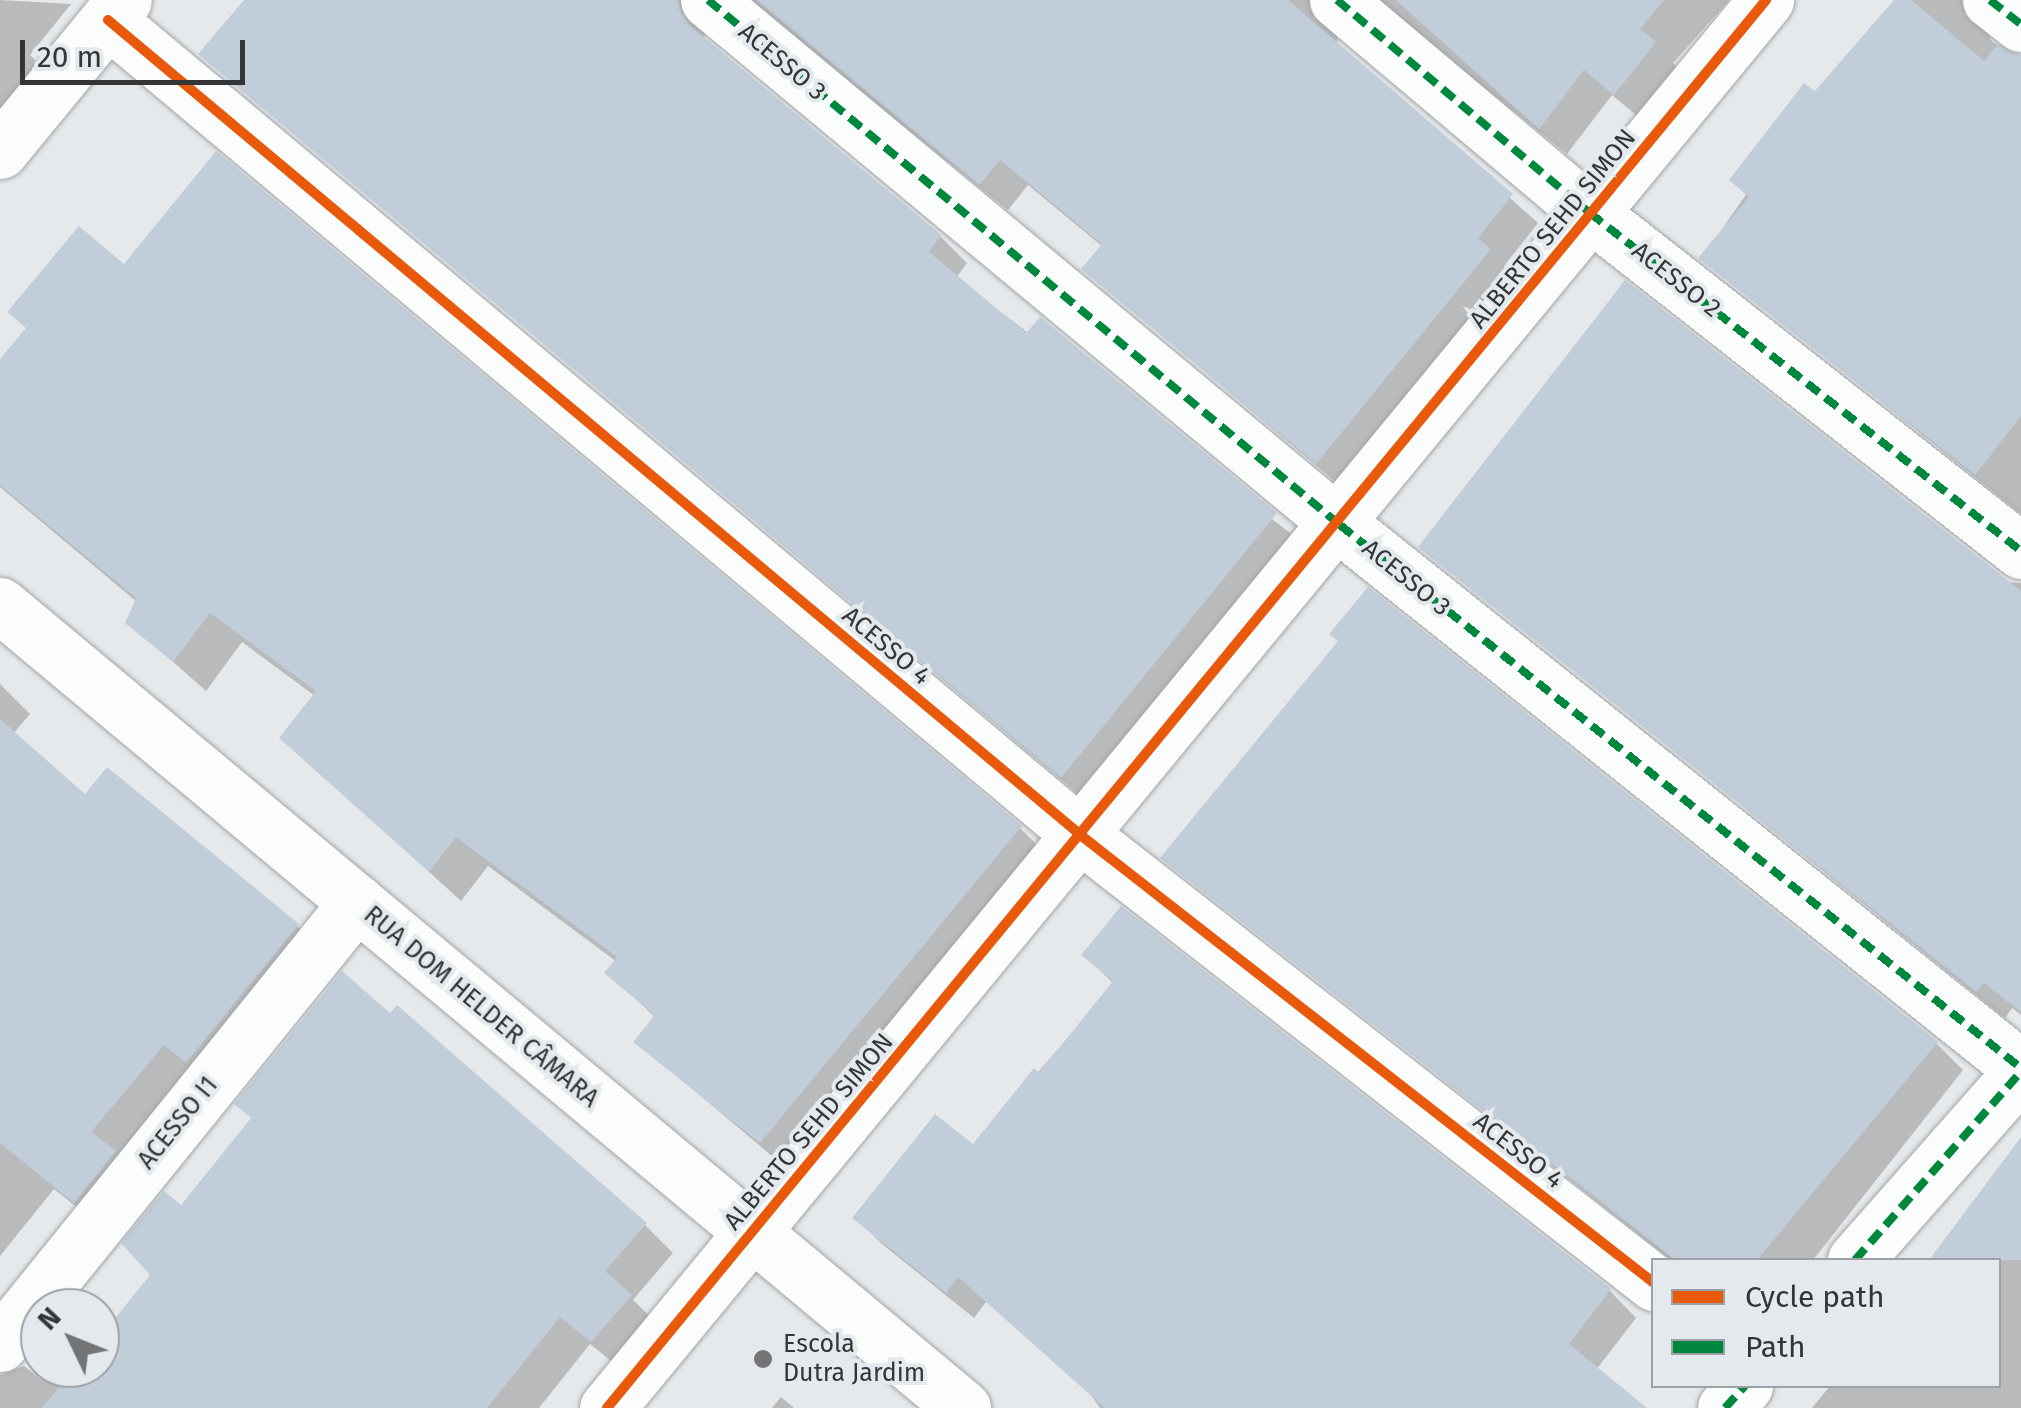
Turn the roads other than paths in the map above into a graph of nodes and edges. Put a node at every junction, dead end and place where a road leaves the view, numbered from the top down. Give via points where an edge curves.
1 (708, 0) edge
2 (1337, 0) edge
3 (1766, 0) edge
4 (1990, 0) edge
5 (116, 10) edge
6 (2021, 24) edge
7 (0, 151) edge
8 (1590, 213) junction
9 (1340, 525) junction
10 (2021, 551) edge
11 (0, 605) edge
12 (1082, 837) junction
13 (356, 902) junction
14 (2021, 1070) edge
15 (749, 1235) junction
16 (1857, 1258) edge
17 (1651, 1281) edge
18 (10, 1312) edge
19 (1743, 1388) edge
20 (607, 1408) edge
21 (962, 1408) edge
22 (1725, 1408) edge

1 - 9 street, ACESSO 3
2 - 8 street, ACESSO 2
3 - 8 street, ALBERTO SEHD SIMON
4 - 6 street
5 - 7 street
5 - 12 street, ACESSO 4
8 - 9 street, ALBERTO SEHD SIMON
8 - 10 street, ACESSO 2
9 - 12 street, ALBERTO SEHD SIMON
9 - 14 street, ACESSO 3
11 - 13 street, RUA DOM HELDER CÂMARA
12 - 15 street, ALBERTO SEHD SIMON
12 - 17 street, ACESSO 4
13 - 15 street, RUA DOM HELDER CÂMARA
13 - 18 street, ACESSO I1
14 - 16 street
15 - 20 street, ALBERTO SEHD SIMON
15 - 21 street, RUA DOM HELDER CÂMARA
19 - 22 street

